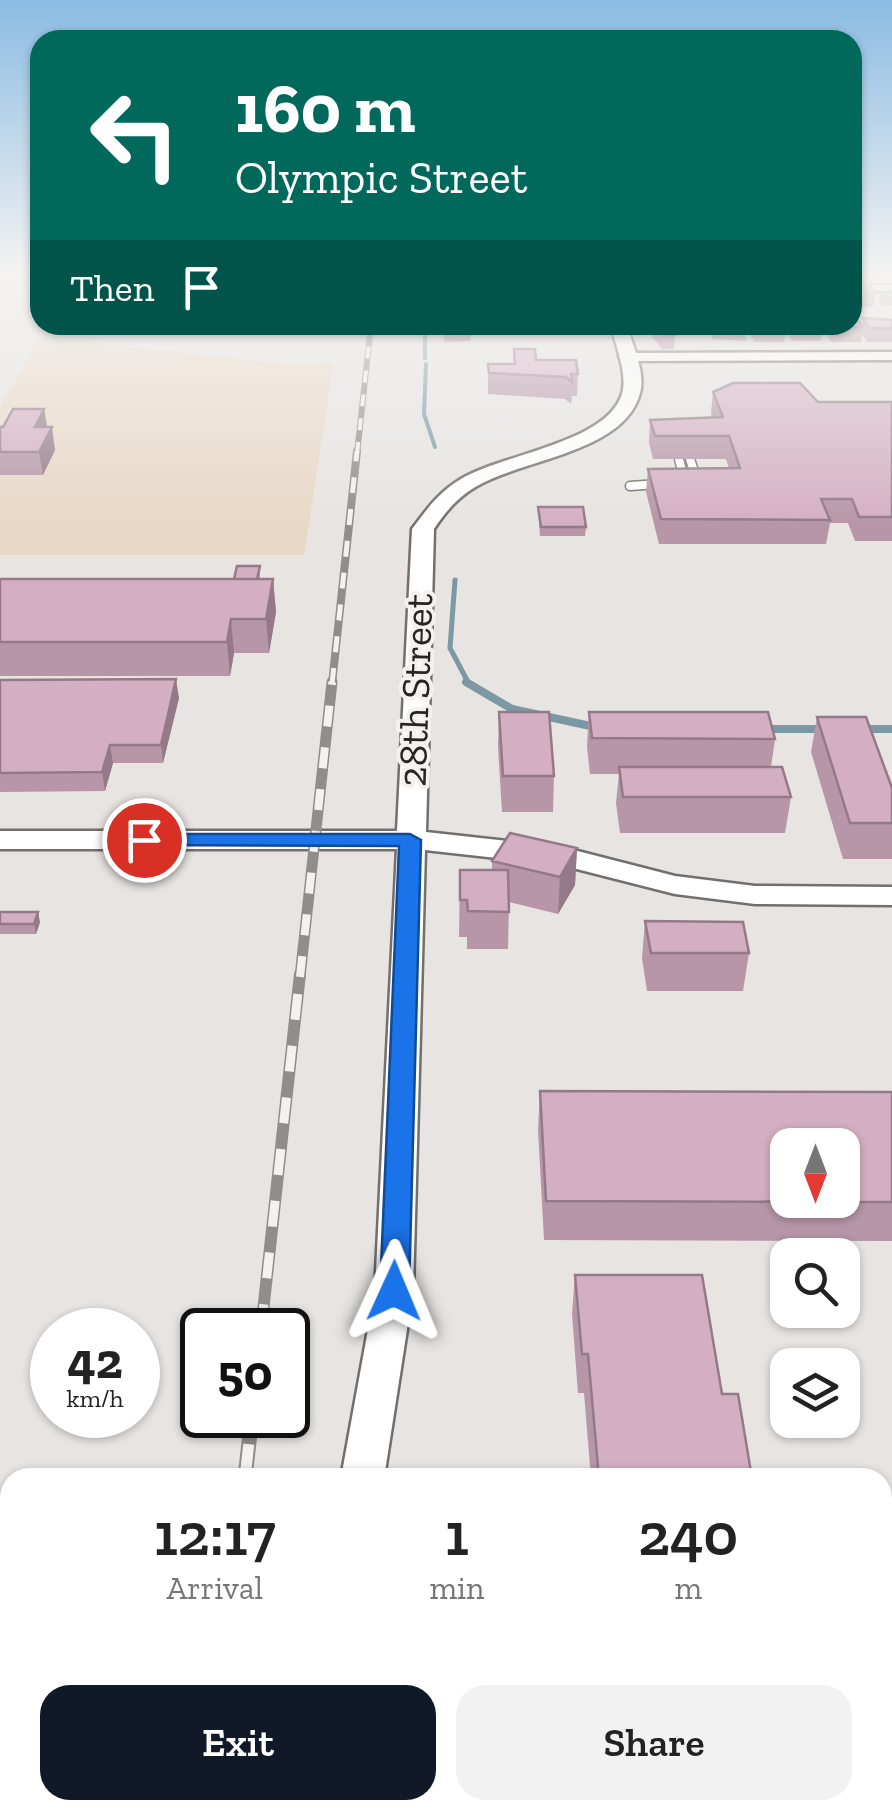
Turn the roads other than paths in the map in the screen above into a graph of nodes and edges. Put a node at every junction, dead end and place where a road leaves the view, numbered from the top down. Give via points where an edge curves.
1 (892, 356) edge
2 (626, 357) joint
3 (679, 460) dead end
4 (690, 460) dead end
5 (0, 840) edge
6 (410, 840) junction
7 (892, 896) edge
8 (364, 1468) edge

1 - 2 street
2 - 6 main road, 28th Street via 632,390 620,416 582,440 480,474 430,512 420,550
3 - 4 lane via 676,476 629,483 686,480 694,471
5 - 6 main road
6 - 7 main road via 562,856 675,885 755,895
6 - 8 main road, 28th Street via 394,1291

